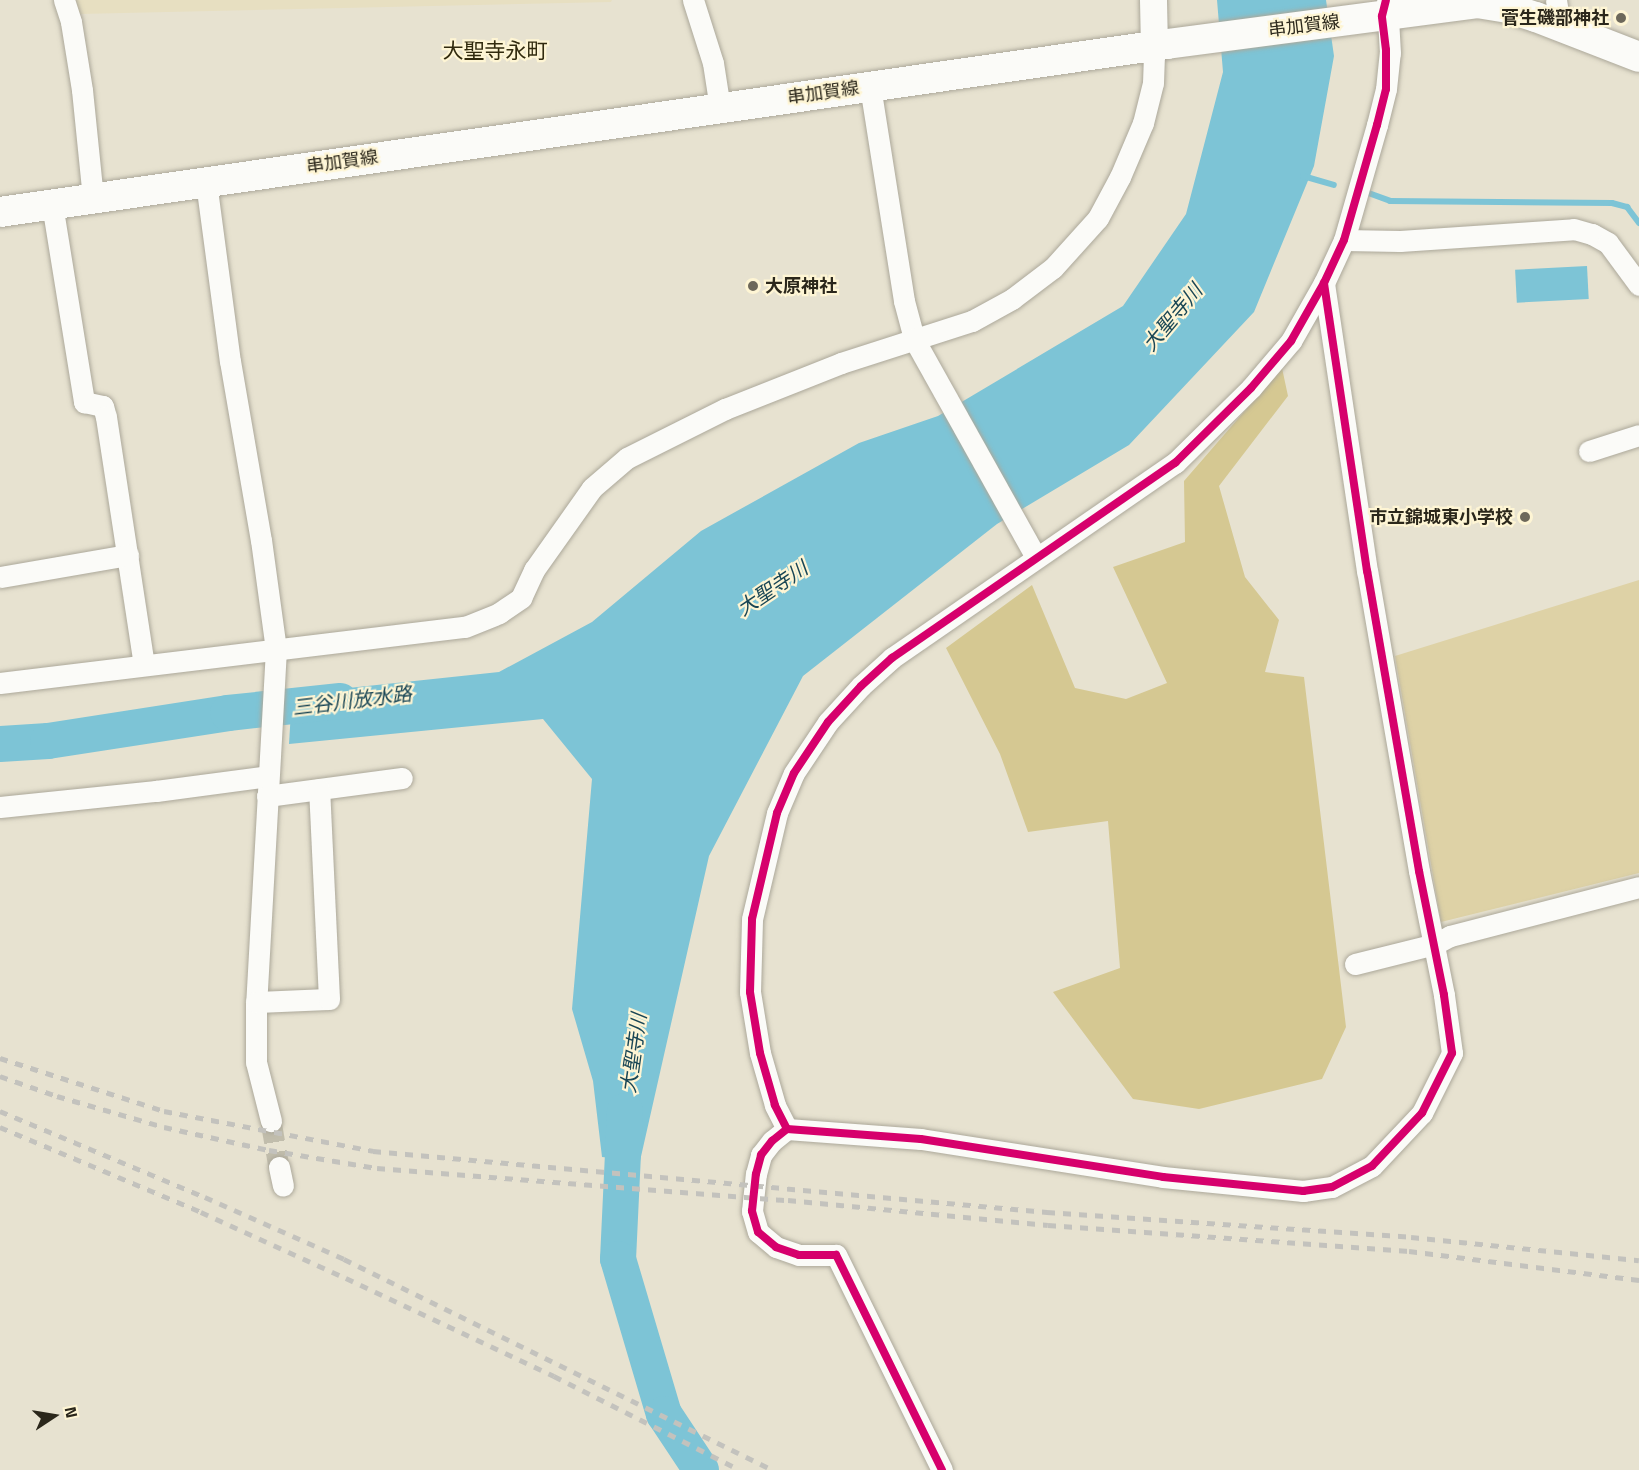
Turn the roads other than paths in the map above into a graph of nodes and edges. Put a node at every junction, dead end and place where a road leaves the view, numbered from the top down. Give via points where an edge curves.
1 (64, 0) edge
2 (693, 0) edge
3 (1153, 0) edge
4 (1383, 11) edge
5 (1558, 13) edge
6 (1161, 45) junction
7 (1639, 57) edge
8 (870, 86) junction
9 (720, 108) junction
10 (206, 182) junction
11 (93, 198) junction
12 (52, 204) junction
13 (0, 212) edge
14 (1344, 240) junction
15 (1324, 283) junction
16 (1639, 285) edge
17 (919, 348) junction
18 (1639, 435) edge
19 (1589, 451) dead end
20 (128, 555) junction
21 (1036, 557) junction
22 (0, 578) edge
23 (276, 656) junction
24 (144, 664) junction
25 (0, 683) edge
26 (402, 778) dead end
27 (268, 779) junction
28 (319, 789) junction
29 (0, 807) edge
30 (1639, 887) edge
31 (1435, 944) junction
32 (1355, 964) dead end
33 (256, 1002) junction
34 (271, 1121) tunnel mouth
35 (787, 1129) junction
36 (942, 1470) edge

1 - 11 street via 82,90
2 - 9 street via 713,63
3 - 6 street
4 - 5 main road, 串加賀線 via 1477,3
4 - 6 main road, 串加賀線
4 - 14 street via 1390,53 1386,89
5 - 7 main road, 串加賀線
6 - 8 main road, 串加賀線
6 - 17 street via 1143,123 1098,218 1053,268 1012,299
8 - 9 main road, 串加賀線
8 - 17 street via 902,289
9 - 10 main road, 串加賀線
10 - 11 main road, 串加賀線
10 - 23 street
11 - 12 main road, 串加賀線
12 - 13 main road, 串加賀線
12 - 20 street via 84,402 103,406
14 - 15 street
14 - 16 street via 1400,241 1575,229 1608,243
15 - 21 street via 1284,348 1251,388 1175,463
15 - 31 street via 1367,571
17 - 21 street
17 - 23 street via 841,363 725,409 627,458 592,488 534,570 520,598 499,613 465,627
18 - 19 street
20 - 22 street
20 - 24 street
21 - 35 street via 892,658 828,722 794,773 777,813 752,919 750,992 760,1053 775,1105
23 - 24 street
23 - 27 street
24 - 25 street
26 - 28 street
27 - 28 street
27 - 29 street
27 - 33 street
28 - 33 street via 329,999
30 - 31 street via 1450,936
31 - 32 street
31 - 35 street via 1452,1053 1422,1113 1372,1166 1332,1187 1303,1191 1163,1177 921,1139
33 - 34 street via 256,1062
35 - 36 street via 761,1155 752,1211 758,1232 776,1247 799,1255 836,1255

